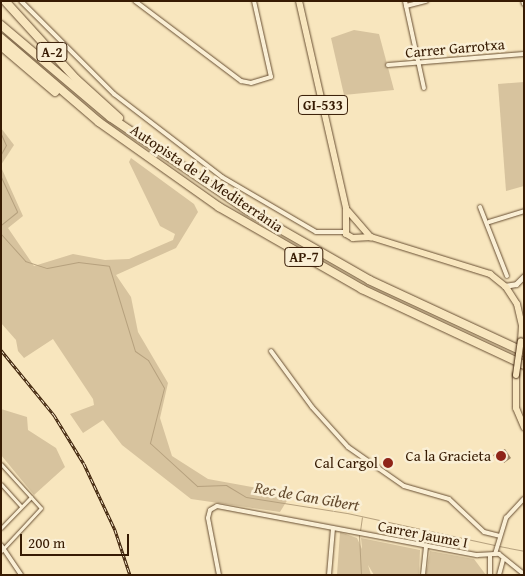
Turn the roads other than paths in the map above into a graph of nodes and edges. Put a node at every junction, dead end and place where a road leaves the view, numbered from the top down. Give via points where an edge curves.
1 (5, 1) edge
2 (21, 1) edge
3 (135, 1) edge
4 (254, 1) edge
5 (299, 1) edge
6 (426, 1) edge
7 (405, 3) edge
8 (1, 25) edge
9 (1, 38) edge
10 (1, 46) edge
11 (524, 54) edge
12 (418, 62) junction
13 (388, 65) dead end
14 (424, 88) dead end
15 (99, 122) junction
16 (134, 134) junction
17 (480, 207) dead end
18 (346, 208) junction
19 (524, 211) edge
20 (357, 222) junction
21 (489, 222) junction
22 (348, 223) junction
23 (362, 229) junction
24 (345, 232) junction
25 (358, 237) junction
26 (371, 237) junction
27 (482, 272) junction
28 (507, 276) dead end
29 (520, 280) edge
30 (506, 287) junction
31 (522, 326) junction
32 (521, 339) junction
33 (271, 350) dead end
34 (524, 352) edge
35 (524, 365) edge
36 (524, 427) edge
37 (1, 464) edge
38 (1, 484) edge
39 (31, 496) junction
40 (524, 499) edge
41 (21, 506) junction
42 (1, 528) edge
43 (333, 528) junction
44 (499, 537) junction
45 (426, 546) junction
46 (2, 548) edge
47 (497, 554) junction
48 (477, 555) junction
49 (490, 556) junction
50 (504, 560) junction
51 (487, 562) junction
52 (489, 568) junction
53 (500, 569) junction
54 (524, 574) edge
55 (21, 575) edge
56 (219, 575) edge
57 (329, 575) edge
58 (422, 575) edge
59 (490, 575) edge
60 (499, 575) edge

1 - 16 highway, A-2
2 - 24 street via 121,100 214,171 316,232
3 - 4 street via 226,71 251,84 271,77
5 - 18 main road, GI-533
6 - 7 street
7 - 12 street
8 - 16 highway, Autopista de la Mediterrània / AP-7 via 48,67
9 - 15 highway, Autopista de la Mediterrània / AP-7
10 - 15 highway, A-2 via 88,120
11 - 12 street, Carrer Garrotxa
12 - 13 street, Carrer Garrotxa
12 - 14 street
15 - 35 highway, Autopista de la Mediterrània / AP-7 via 198,193 286,248 393,305
16 - 34 highway, Autopista de la Mediterrània / AP-7 via 247,210 308,246 415,303
17 - 21 street
18 - 20 main road, GI-533
18 - 22 main road, GI-533
19 - 21 street
20 - 22 main road
20 - 23 main road, GI-533
21 - 28 street via 494,248
22 - 24 main road, GI-533
23 - 25 main road
23 - 26 main road, GI-533
24 - 25 main road, GI-533 via 351,238
25 - 26 main road, GI-533
26 - 27 main road, GI-533
27 - 29 street via 506,282
27 - 30 main road, GI-533
27 - 32 main road, GI-533 via 511,302
29 - 30 street
29 - 31 street via 514,292
30 - 31 main road, GI-533 via 517,304
31 - 32 main road, GI-533
32 - 36 main road, GI-533, bridge via 516,408
33 - 44 street via 312,407 348,447 404,486 449,499 484,532
37 - 39 street
38 - 41 street
39 - 41 street
39 - 46 street via 41,508
40 - 44 street via 508,513
41 - 42 street
43 - 45 street, Carrer Jaume I
43 - 56 street, Carrer Jaume I via 217,506 210,510 208,518
43 - 57 street
44 - 47 street
45 - 48 street, Carrer Jaume I
45 - 58 street
46 - 55 street
47 - 49 street
47 - 50 street
48 - 49 street, Carrer Jaume I
48 - 51 street, Carrer Jaume I
49 - 51 street
50 - 53 street
50 - 54 street
51 - 52 street
52 - 53 street
52 - 59 street
53 - 60 street

